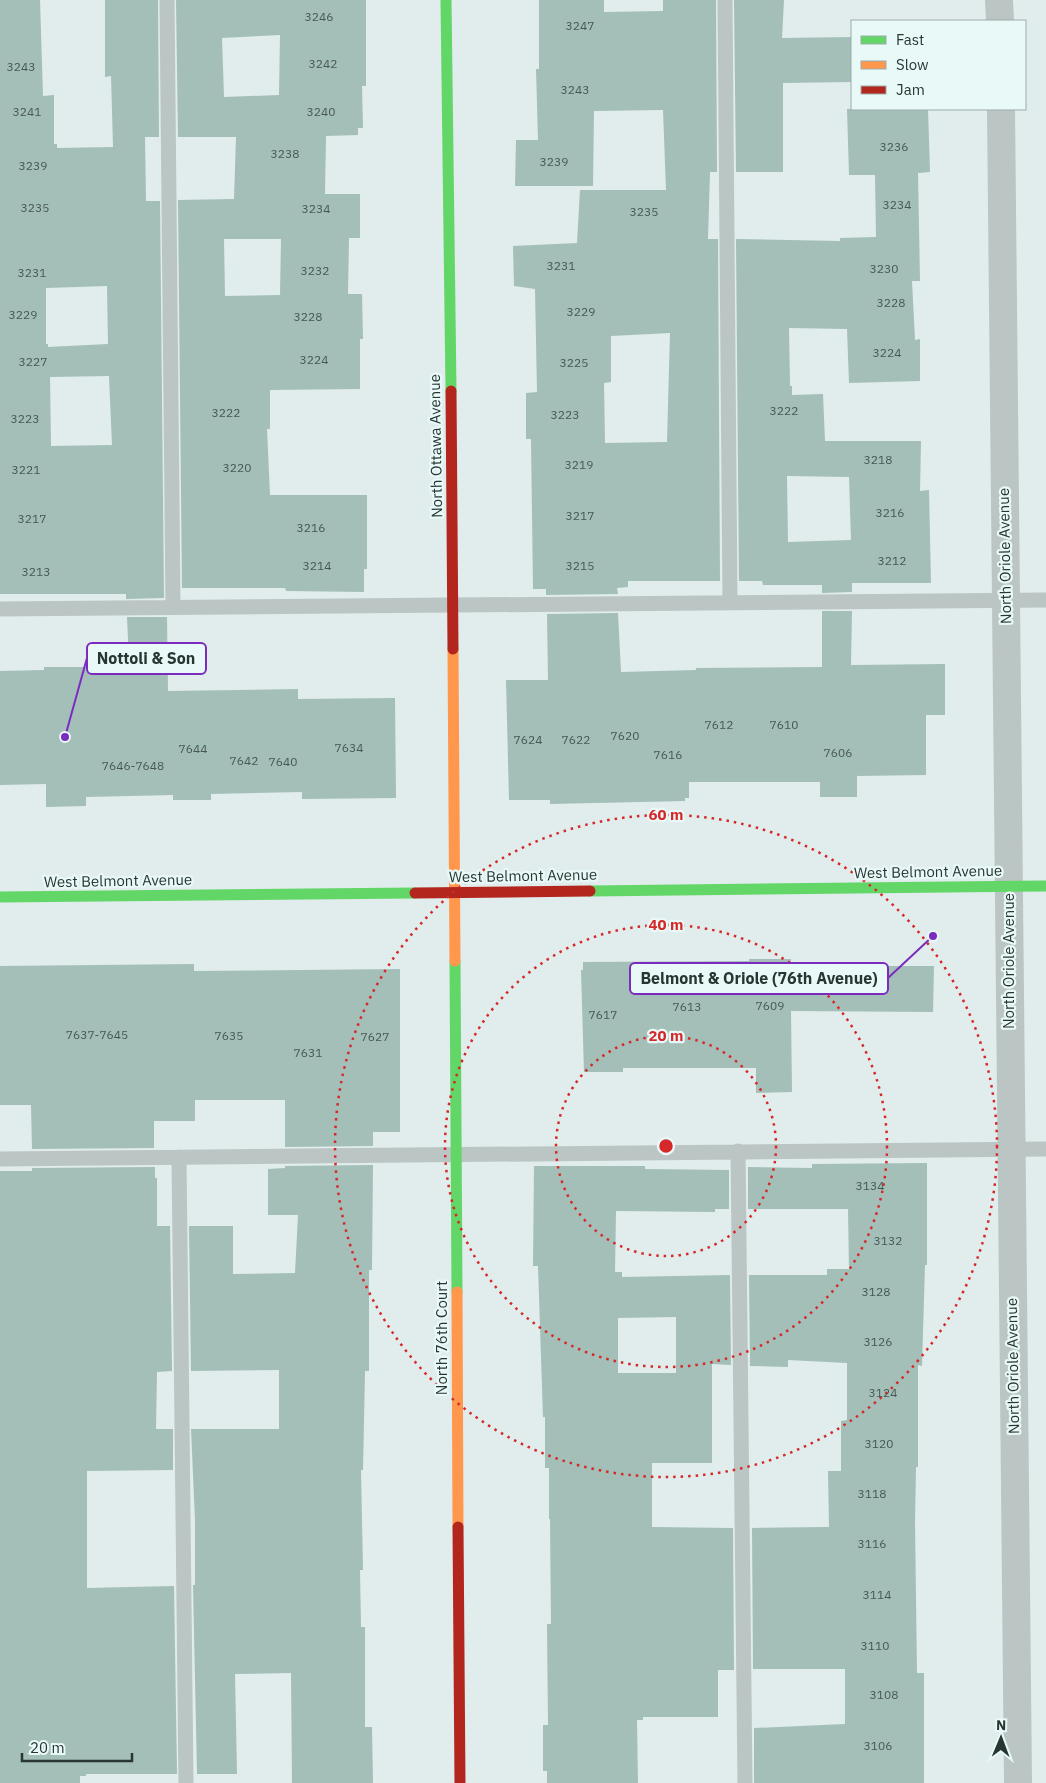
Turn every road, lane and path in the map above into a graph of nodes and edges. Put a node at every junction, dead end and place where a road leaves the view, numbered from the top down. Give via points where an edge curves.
1 (167, 0) edge
2 (446, 0) edge
3 (725, 0) edge
4 (999, 0) edge
5 (1000, 20) edge
6 (1000, 110) edge
7 (1006, 600) junction
8 (1046, 600) edge
9 (730, 602) junction
10 (453, 604) junction
11 (173, 607) junction
12 (0, 608) edge
13 (1009, 886) junction
14 (1046, 886) edge
15 (454, 892) junction
16 (0, 897) edge
17 (1011, 1148) junction
18 (1046, 1149) edge
19 (738, 1151) junction
20 (455, 1154) junction
21 (178, 1157) junction
22 (0, 1159) edge
23 (186, 1783) edge
24 (460, 1783) edge
25 (745, 1783) edge
26 (1018, 1783) edge

1 - 11 lane
2 - 10 street, North Ottawa Avenue
3 - 9 lane
4 - 5 street
6 - 7 street, North Oriole Avenue
7 - 8 lane
7 - 9 lane
7 - 13 street, North Oriole Avenue
9 - 10 lane
10 - 11 lane
10 - 15 street, North Ottawa Avenue
11 - 12 lane
13 - 14 street, West Belmont Avenue
13 - 15 street, West Belmont Avenue
13 - 17 street, North Oriole Avenue
15 - 16 street, West Belmont Avenue
15 - 20 street, North 76th Court
17 - 18 lane
17 - 19 lane
17 - 26 street, North Oriole Avenue
19 - 20 lane
19 - 25 lane
20 - 21 lane
20 - 24 street, North 76th Court
21 - 22 lane
21 - 23 lane

